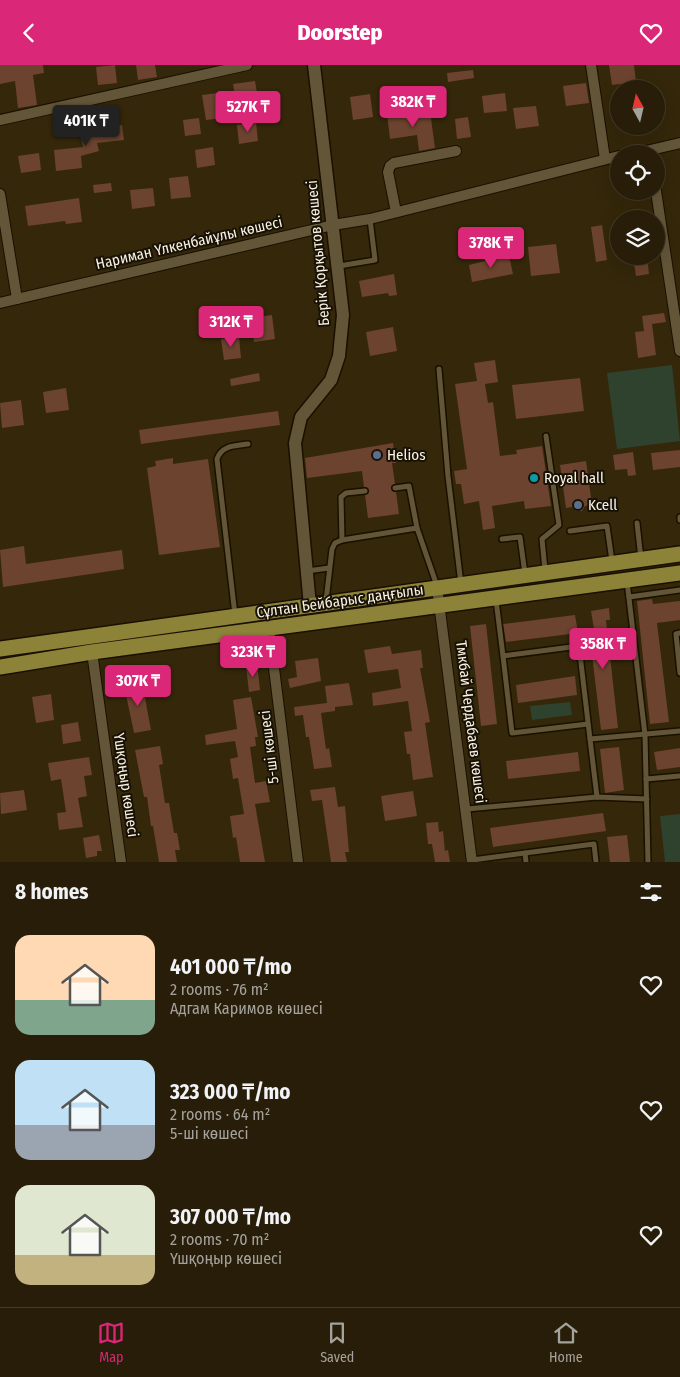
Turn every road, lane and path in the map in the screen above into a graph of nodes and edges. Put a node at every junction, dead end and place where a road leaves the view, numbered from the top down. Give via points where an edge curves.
1 (247, 65) edge
2 (314, 65) edge
3 (591, 65) edge
4 (0, 120) edge
5 (680, 143) edge
6 (665, 148) edge
7 (456, 151) dead end
8 (610, 158) edge
9 (605, 159) junction
10 (0, 193) edge
11 (657, 200) edge
12 (396, 212) junction
13 (370, 219) junction
14 (333, 225) junction
15 (338, 266) junction
16 (17, 299) junction
17 (0, 303) edge
18 (680, 351) edge
19 (439, 369) dead end
20 (546, 436) dead end
21 (248, 444) dead end
22 (395, 487) dead end
23 (365, 491) dead end
24 (637, 523) dead end
25 (417, 528) junction
26 (570, 531) dead end
27 (502, 539) dead end
28 (342, 540) junction
29 (680, 554) edge
30 (641, 559) junction
31 (612, 564) junction
32 (330, 568) junction
33 (307, 571) junction
34 (546, 573) junction
35 (680, 573) edge
36 (525, 577) junction
37 (627, 581) junction
38 (461, 585) junction
39 (437, 587) junction
40 (680, 590) edge
41 (496, 597) junction
42 (629, 597) junction
43 (326, 603) junction
44 (440, 604) junction
45 (310, 606) junction
46 (235, 615) junction
47 (269, 628) junction
48 (680, 633) edge
49 (0, 649) edge
50 (92, 652) junction
51 (679, 654) edge
52 (503, 656) junction
53 (0, 667) edge
54 (680, 673) edge
55 (588, 724) junction
56 (680, 731) edge
57 (645, 735) junction
58 (590, 739) junction
59 (680, 776) edge
60 (646, 779) junction
61 (596, 797) junction
62 (647, 799) junction
63 (467, 809) junction
64 (525, 853) junction
65 (472, 861) edge
66 (121, 862) edge
67 (298, 862) edge
68 (526, 862) edge
69 (596, 862) edge
70 (648, 862) edge

1 - 4 street
2 - 14 street, Берік Қорқытов көшесі
3 - 9 street
5 - 6 street
7 - 12 street via 390,166 388,172
8 - 9 street, Нариман Үлкенбайұлы көшесі
9 - 12 street, Нариман Үлкенбайұлы көшесі
10 - 16 street
11 - 18 street
12 - 13 street, Нариман Үлкенбайұлы көшесі
13 - 14 street, Нариман Үлкенбайұлы көшесі
13 - 15 lane via 375,260
14 - 15 street, Берік Қорқытов көшесі
14 - 16 street, Нариман Үлкенбайұлы көшесі
15 - 33 street, Берік Қорқытов көшесі via 343,315 339,356 331,380 301,417 295,443
16 - 17 street, Нариман Үлкенбайұлы көшесі
19 - 38 lane
20 - 34 lane via 558,525 542,539
21 - 46 lane via 226,447 219,452 217,459
22 - 25 lane via 409,486
23 - 28 lane via 346,493 341,497
24 - 30 lane
25 - 28 lane
25 - 39 lane
26 - 31 lane via 607,526
27 - 36 lane via 520,537
28 - 32 lane via 332,549
29 - 30 main road, Сұлтан Бейбарыс даңғылы
30 - 31 main road, Сұлтан Бейбарыс даңғылы
31 - 34 main road, Сұлтан Бейбарыс даңғылы
32 - 33 lane
32 - 43 lane
33 - 45 street, Берік Қорқытов көшесі
34 - 36 main road, Сұлтан Бейбарыс даңғылы
35 - 37 main road, Сұлтан Бейбарыс даңғылы
36 - 38 main road, Сұлтан Бейбарыс даңғылы
37 - 41 main road, Сұлтан Бейбарыс даңғылы
37 - 42 lane
38 - 39 main road, Сұлтан Бейбарыс даңғылы
39 - 43 main road, Сұлтан Бейбарыс даңғылы
39 - 44 street, Тмкбай Чердабаев көшесі
40 - 42 lane
41 - 44 main road, Сұлтан Бейбарыс даңғылы
41 - 52 lane
42 - 57 lane
43 - 45 main road, Сұлтан Бейбарыс даңғылы
44 - 47 main road, Сұлтан Бейбарыс даңғылы
44 - 63 street, Тмкбай Чердабаев көшесі
45 - 46 main road, Сұлтан Бейбарыс даңғылы
46 - 49 main road, Сұлтан Бейбарыс даңғылы
47 - 50 main road, Сұлтан Бейбарыс даңғылы
47 - 67 street, 5-ші көшесі
48 - 51 lane via 676,633
50 - 53 main road, Сұлтан Бейбарыс даңғылы
50 - 66 street, Үшқоңыр көшесі
51 - 54 lane
52 - 55 lane via 512,733
52 - 55 lane via 579,646
55 - 58 lane
56 - 57 lane
57 - 58 lane
57 - 60 lane
58 - 61 lane
59 - 60 lane
60 - 62 lane
61 - 62 lane
61 - 63 lane
62 - 70 lane
63 - 65 street, Тмкбай Чердабаев көшесі
64 - 65 lane
64 - 68 lane
64 - 69 lane via 594,844

